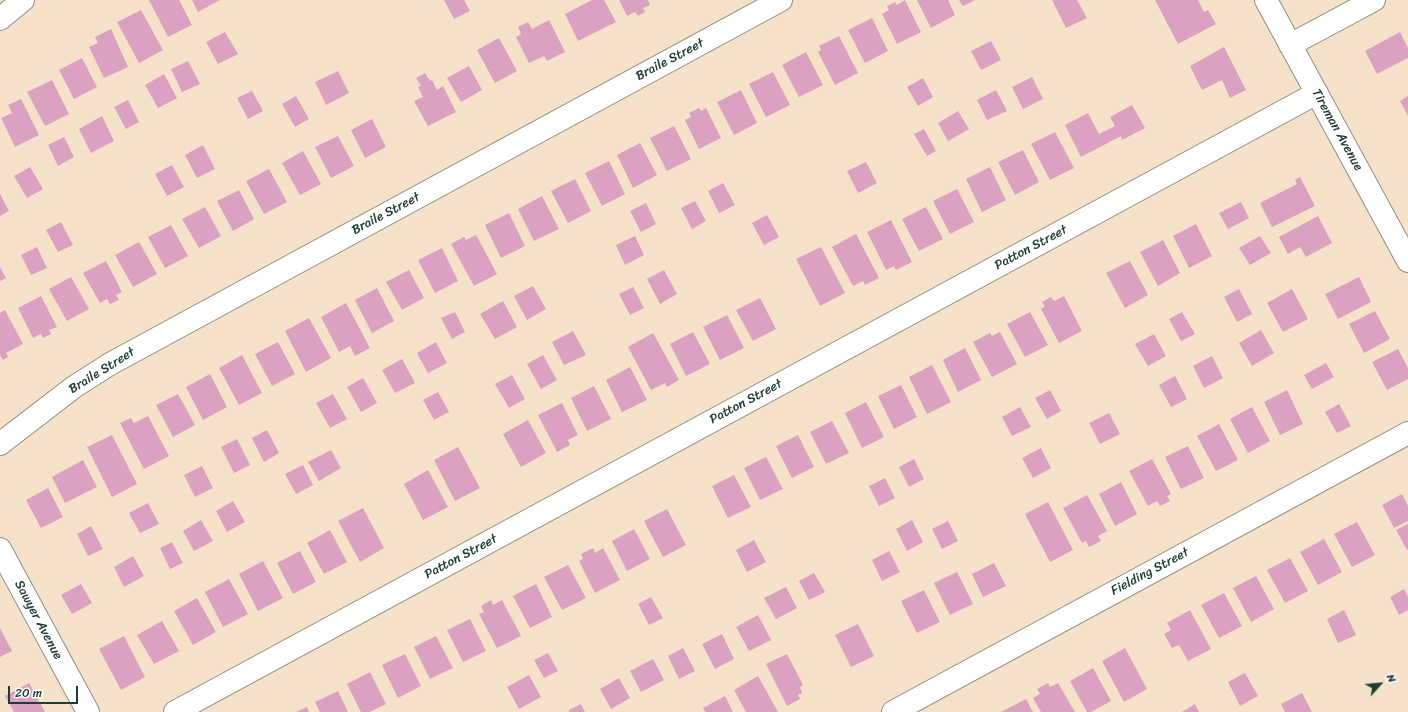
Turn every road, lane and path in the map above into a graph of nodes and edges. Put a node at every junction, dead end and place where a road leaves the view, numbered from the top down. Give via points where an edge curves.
1 (23, 0) edge
2 (781, 0) edge
3 (1266, 0) edge
4 (1374, 0) edge
5 (0, 19) edge
6 (1290, 45) junction
7 (1316, 93) junction
8 (1408, 261) edge
9 (1408, 433) edge
10 (0, 444) edge
11 (0, 549) edge
12 (88, 712) edge
13 (175, 712) edge
14 (893, 712) edge

1 - 5 street
2 - 10 street, Braile Street via 110,364 74,387
3 - 6 street, Tireman Avenue
4 - 6 street
6 - 7 street, Tireman Avenue
7 - 8 street, Tireman Avenue
7 - 13 street, Patton Street
9 - 14 street, Fielding Street
11 - 12 street, Sawyer Avenue

